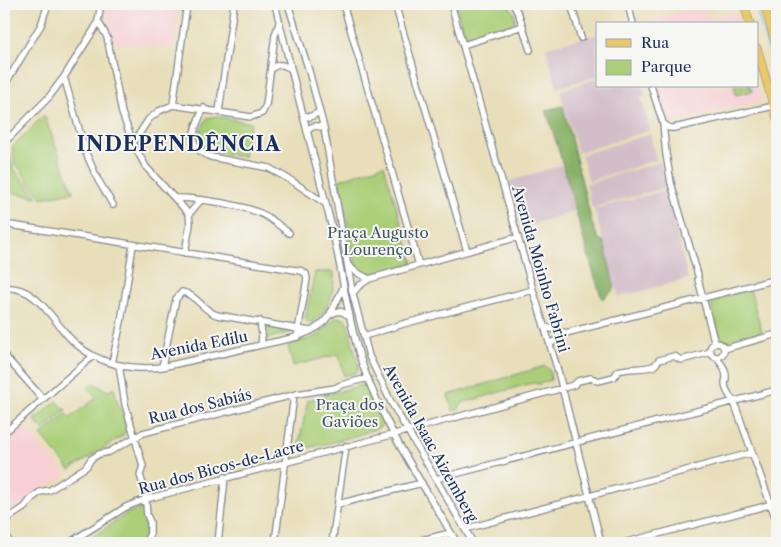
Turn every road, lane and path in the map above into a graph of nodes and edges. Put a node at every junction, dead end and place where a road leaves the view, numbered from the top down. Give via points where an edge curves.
1 (48, 4) edge
2 (101, 4) edge
3 (187, 4) edge
4 (234, 4) edge
5 (275, 4) edge
6 (288, 4) edge
7 (343, 4) edge
8 (395, 4) edge
9 (451, 4) edge
10 (513, 4) edge
11 (571, 4) edge
12 (628, 4) edge
13 (744, 4) edge
14 (764, 4) edge
15 (98, 21) junction
16 (279, 22) junction
17 (632, 22) edge
18 (749, 22) edge
19 (523, 26) junction
20 (581, 38) dead end
21 (463, 45) junction
22 (777, 47) edge
23 (530, 50) dead end
24 (758, 51) edge
25 (271, 68) junction
26 (291, 68) junction
27 (64, 77) junction
28 (4, 86) edge
29 (652, 88) edge
30 (173, 105) junction
31 (774, 106) junction
32 (204, 108) junction
33 (219, 111) junction
34 (319, 112) junction
35 (303, 115) junction
36 (777, 118) edge
37 (662, 123) junction
38 (324, 128) junction
39 (307, 132) junction
40 (4, 143) edge
41 (133, 143) junction
42 (176, 198) junction
43 (201, 200) junction
44 (326, 204) junction
45 (113, 205) dead end
46 (189, 214) junction
47 (4, 224) edge
48 (289, 233) dead end
49 (518, 237) junction
50 (133, 245) junction
51 (467, 251) junction
52 (185, 253) junction
53 (348, 265) junction
54 (419, 265) junction
55 (369, 279) junction
56 (777, 279) edge
57 (4, 288) edge
58 (343, 288) junction
59 (533, 290) junction
60 (353, 293) junction
61 (704, 298) junction
62 (330, 315) junction
63 (351, 318) junction
64 (260, 322) junction
65 (544, 327) junction
66 (298, 328) junction
67 (310, 331) junction
68 (566, 333) junction
69 (364, 336) junction
70 (777, 336) edge
71 (297, 337) junction
72 (550, 344) junction
73 (715, 344) junction
74 (261, 345) junction
75 (724, 348) junction
76 (711, 352) junction
77 (93, 356) junction
78 (717, 357) junction
79 (5, 360) edge
80 (112, 363) junction
81 (119, 365) junction
82 (162, 367) junction
83 (368, 378) junction
84 (562, 388) junction
85 (777, 390) edge
86 (294, 396) junction
87 (43, 399) junction
88 (391, 402) junction
89 (734, 402) junction
90 (379, 405) junction
91 (407, 431) junction
92 (4, 433) edge
93 (395, 434) junction
94 (135, 438) junction
95 (575, 444) junction
96 (346, 446) junction
97 (751, 453) junction
98 (286, 462) junction
99 (225, 477) junction
100 (436, 480) junction
101 (422, 483) junction
102 (588, 498) junction
103 (146, 499) junction
104 (338, 504) junction
105 (774, 504) edge
106 (4, 521) edge
107 (777, 522) edge
108 (465, 529) junction
109 (451, 533) junction
110 (4, 534) edge
111 (10, 543) edge
112 (71, 543) edge
113 (146, 543) edge
114 (218, 543) edge
115 (275, 543) edge
116 (332, 543) edge
117 (408, 543) edge
118 (458, 543) edge
119 (473, 543) edge
120 (600, 543) edge
121 (623, 543) edge

1 - 28 street via 41,25
2 - 15 street
3 - 30 street
4 - 33 street
5 - 16 street, Avenida Isaac Aizemberg
6 - 34 street, Avenida Isaac Aizemberg
7 - 54 street
8 - 51 street
9 - 21 street, Avenida Moinho Fabrini
10 - 19 street
11 - 20 street
12 - 17 street
13 - 18 main road
14 - 22 main road
15 - 27 street
15 - 41 street via 107,37 122,113
16 - 25 street
16 - 26 street, Avenida Isaac Aizemberg
19 - 21 street
19 - 23 street
21 - 49 street, Avenida Moinho Fabrini
24 - 31 main road
25 - 26 street via 280,64
25 - 33 street via 262,113 251,117
26 - 35 street, Avenida Isaac Aizemberg
27 - 40 street via 42,106
27 - 45 street via 86,153
29 - 37 street
30 - 32 street
30 - 41 street via 159,111
31 - 36 main road
31 - 37 street via 674,128
32 - 33 street
32 - 44 street via 193,136 194,143 203,154 269,168
34 - 35 street via 310,117
34 - 38 street, Avenida Isaac Aizemberg
35 - 39 street, Avenida Isaac Aizemberg
37 - 61 street via 671,183
38 - 39 street via 312,127
38 - 53 street, Avenida Isaac Aizemberg
39 - 44 street, Avenida Isaac Aizemberg
41 - 42 street via 146,167
42 - 43 street
42 - 46 street
43 - 46 street
43 - 48 street via 256,211
44 - 58 street, Avenida Isaac Aizemberg
46 - 52 street
47 - 50 street
49 - 51 street
49 - 59 street, Avenida Moinho Fabrini
50 - 52 street
50 - 80 street
51 - 54 street
52 - 66 street via 302,271 307,279
53 - 55 street
53 - 60 street, Avenida Isaac Aizemberg
54 - 55 street
55 - 60 street
56 - 61 street
57 - 77 street, Avenida Edilu via 30,294 68,337
58 - 62 street, Avenida Edilu
58 - 63 street, Avenida Isaac Aizemberg
59 - 65 street, Avenida Moinho Fabrini
59 - 69 street
60 - 69 street, Avenida Isaac Aizemberg
61 - 68 street
61 - 73 street
62 - 63 street via 342,312
62 - 67 street, Avenida Edilu
63 - 83 street, Avenida Isaac Aizemberg
64 - 66 street
64 - 74 street
64 - 82 street via 217,316 189,294 179,293
65 - 68 street
65 - 72 street, Avenida Moinho Fabrini
66 - 67 street
66 - 71 street
67 - 71 street, Avenida Edilu
68 - 72 street
69 - 88 street, Avenida Isaac Aizemberg via 376,372
70 - 75 street
71 - 74 street, Avenida Edilu
72 - 84 street, Avenida Moinho Fabrini
73 - 75 street
73 - 76 street
74 - 82 street, Avenida Edilu
75 - 78 street via 723,354
76 - 78 street
76 - 84 street, Rua dos Bicos-de-Lacre via 681,360 674,356 640,370 632,367 618,371 614,377 598,381 591,378
77 - 80 street, Avenida Edilu
77 - 87 street
78 - 89 street via 724,366 725,384
79 - 87 street
80 - 81 street, Avenida Edilu
81 - 82 street, Avenida Edilu
81 - 94 street
83 - 86 street, Rua dos Sabiás
83 - 90 street, Avenida Isaac Aizemberg
84 - 91 street, Rua dos Bicos-de-Lacre
84 - 95 street, Avenida Moinho Fabrini
85 - 89 street
86 - 94 street, Rua dos Sabiás via 154,429
86 - 98 street
87 - 92 street
88 - 90 street via 387,406
88 - 91 street, Avenida Isaac Aizemberg
89 - 95 street
89 - 97 street
90 - 93 street, Avenida Isaac Aizemberg
91 - 93 street, Rua dos Bicos-de-Lacre
91 - 100 street, Avenida Isaac Aizemberg
93 - 96 street, Rua dos Bicos-de-Lacre
93 - 101 street, Avenida Isaac Aizemberg
94 - 103 street via 143,466 140,475
94 - 106 street, Rua dos Sabiás via 99,454 86,467 50,490 40,492
95 - 100 street
95 - 102 street, Avenida Moinho Fabrini
96 - 98 street, Rua dos Bicos-de-Lacre
96 - 104 street
97 - 102 street
97 - 105 street
98 - 99 street, Rua dos Bicos-de-Lacre
98 - 115 street
99 - 103 street, Rua dos Bicos-de-Lacre
99 - 114 street
100 - 108 street, Avenida Isaac Aizemberg
101 - 104 street
101 - 109 street, Avenida Isaac Aizemberg
102 - 108 street
102 - 120 street, Avenida Moinho Fabrini
103 - 112 street, Rua dos Bicos-de-Lacre via 119,511
103 - 113 street via 150,533
104 - 116 street
105 - 107 street
105 - 121 street
108 - 119 street, Avenida Isaac Aizemberg
109 - 117 street
109 - 118 street, Avenida Isaac Aizemberg
110 - 111 street

